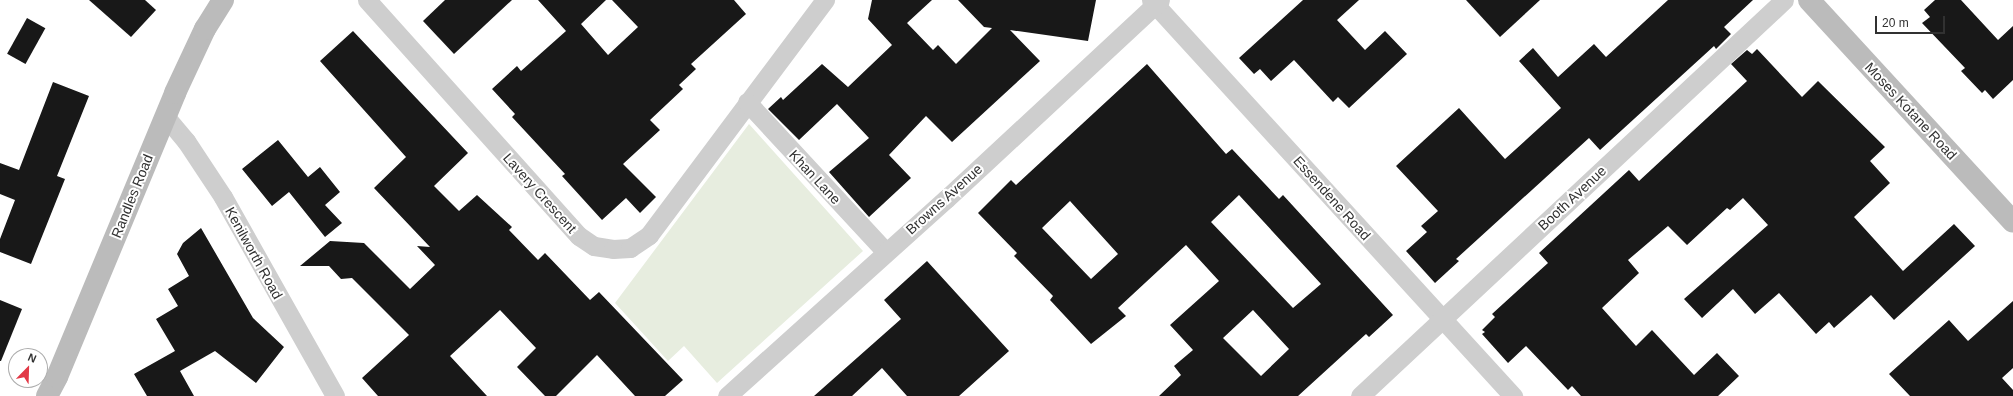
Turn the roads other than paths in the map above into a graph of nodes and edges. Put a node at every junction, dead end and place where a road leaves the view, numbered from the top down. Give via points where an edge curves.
1 (224, 0) edge
2 (367, 0) edge
3 (825, 0) edge
4 (1784, 0) edge
5 (1809, 0) edge
6 (1156, 2) edge
7 (746, 102) junction
8 (164, 116) junction
9 (2013, 222) edge
10 (885, 251) junction
11 (1444, 319) junction
12 (47, 396) edge
13 (335, 396) edge
14 (727, 396) edge
15 (1360, 396) edge
16 (1512, 396) edge

1 - 8 street, Randles Road via 205,29
2 - 7 street, Lavery Crescent via 579,236 594,246 630,248 648,235
3 - 7 street, Lavery Crescent
4 - 11 street, Booth Avenue
5 - 9 street, Moses Kotane Road
6 - 10 street, Browns Avenue via 946,199
6 - 11 street, Essendene Road
7 - 10 street, Khan Lane
8 - 12 street, Randles Road
8 - 13 street, Kenilworth Road via 186,141 223,197
10 - 14 street, Browns Avenue
11 - 15 street, Booth Avenue
11 - 16 street, Essendene Road

